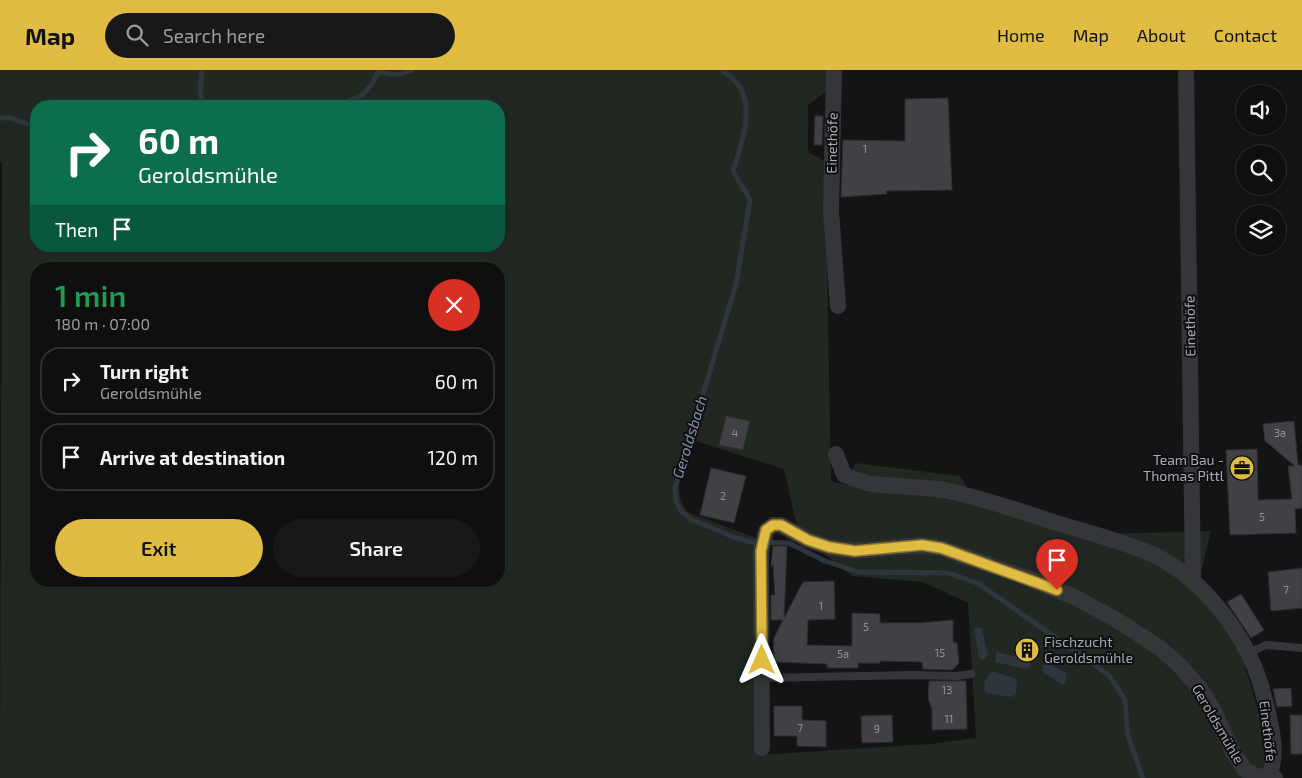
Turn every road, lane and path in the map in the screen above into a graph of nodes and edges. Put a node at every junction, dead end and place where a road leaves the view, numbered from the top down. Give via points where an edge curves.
1 (834, 70) edge
2 (1186, 70) edge
3 (838, 306) dead end
4 (836, 454) dead end
5 (1192, 581) junction
6 (1302, 648) edge
7 (1249, 654) junction
8 (971, 674) dead end
9 (762, 678) junction
10 (762, 748) dead end
11 (1272, 776) edge

1 - 3 street, Einethöfe via 831,211
2 - 5 street, Einethöfe
4 - 5 street, Einethöfe via 844,475 871,484 923,486 972,496 1148,552
5 - 7 street, Einethöfe via 1212,600
6 - 7 lane via 1266,645
7 - 11 street, Einethöfe via 1270,719 1274,758
8 - 9 lane
9 - 10 street, Geroldsmühle
9 - 11 street, Geroldsmühle via 761,551 766,530 773,525 781,525 808,540 855,551 922,545 941,548 1072,596 1160,648 1199,687 1245,770 1256,776

